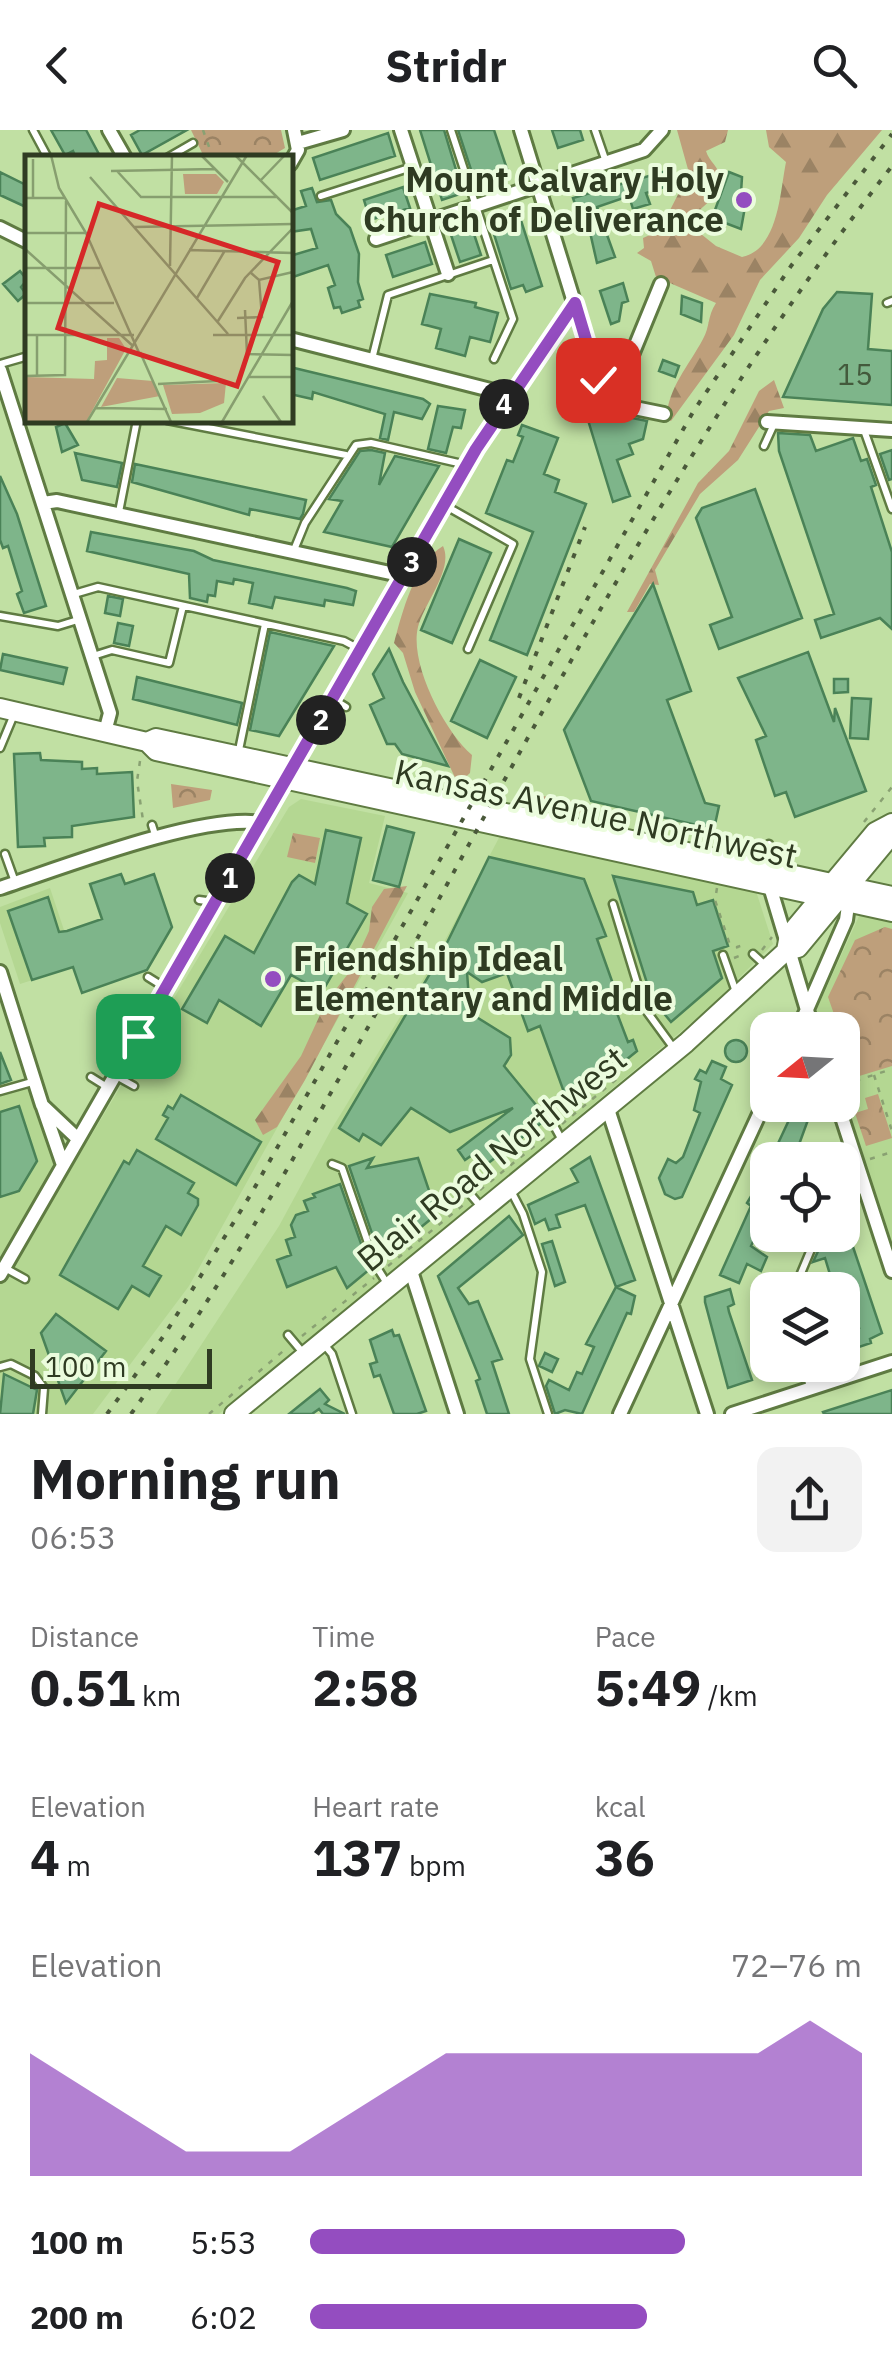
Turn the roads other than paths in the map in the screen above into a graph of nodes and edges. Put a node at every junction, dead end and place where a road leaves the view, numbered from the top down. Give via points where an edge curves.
1 (33, 130) edge
2 (110, 130) edge
3 (343, 130) edge
4 (401, 130) edge
5 (451, 130) edge
6 (521, 130) edge
7 (595, 130) edge
8 (662, 130) edge
9 (296, 136) edge
10 (193, 143) dead end
11 (46, 155) edge
12 (123, 155) edge
13 (172, 155) edge
14 (292, 162) edge
15 (607, 164) junction
16 (413, 166) junction
17 (539, 185) junction
18 (321, 196) dead end
19 (476, 206) junction
20 (431, 221) junction
21 (0, 228) edge
22 (376, 239) dead end
23 (25, 240) edge
24 (493, 260) junction
25 (448, 274) junction
26 (661, 284) dead end
27 (575, 303) junction
28 (292, 339) edge
29 (25, 357) edge
30 (372, 359) junction
31 (494, 359) dead end
32 (0, 367) edge
33 (607, 395) junction
34 (510, 396) junction
35 (664, 414) dead end
36 (137, 422) edge
37 (178, 422) edge
38 (771, 423) joint
39 (864, 430) junction
40 (892, 430) edge
41 (764, 446) dead end
42 (346, 455) junction
43 (467, 465) junction
44 (43, 503) junction
45 (445, 505) junction
46 (892, 509) edge
47 (119, 514) junction
48 (294, 551) junction
49 (404, 576) junction
50 (73, 595) junction
51 (183, 606) junction
52 (0, 616) edge
53 (80, 619) junction
54 (265, 624) junction
55 (468, 649) dead end
56 (361, 650) junction
57 (92, 656) junction
58 (333, 698) junction
59 (346, 707) dead end
60 (8, 710) edge
61 (105, 732) junction
62 (0, 748) edge
63 (147, 754) junction
64 (238, 755) junction
65 (291, 773) junction
66 (261, 823) junction
67 (891, 824) edge
68 (148, 826) road end
69 (156, 839) junction
70 (770, 844) dead end
71 (6, 854) dead end
72 (766, 874) junction
73 (16, 883) junction
74 (0, 888) edge
75 (838, 894) junction
76 (892, 896) edge
77 (199, 900) dead end
78 (613, 904) dead end
79 (217, 910) junction
80 (892, 912) edge
81 (786, 951) junction
82 (723, 955) dead end
83 (0, 972) edge
84 (148, 977) dead end
85 (166, 988) junction
86 (740, 997) junction
87 (807, 1010) joint
88 (676, 1051) junction
89 (91, 1077) dead end
90 (35, 1081) junction
91 (112, 1082) junction
92 (134, 1086) dead end
93 (0, 1092) edge
94 (42, 1105) junction
95 (607, 1106) junction
96 (547, 1113) dead end
97 (90, 1118) junction
98 (755, 1122) edge
99 (844, 1122) edge
100 (104, 1126) dead end
101 (559, 1137) junction
102 (77, 1150) junction
103 (332, 1164) dead end
104 (63, 1165) junction
105 (509, 1188) junction
106 (866, 1189) junction
107 (860, 1191) edge
108 (410, 1268) junction
109 (2, 1271) edge
110 (892, 1271) edge
111 (24, 1279) dead end
112 (384, 1280) junction
113 (671, 1302) junction
114 (288, 1335) dead end
115 (321, 1341) junction
116 (295, 1348) junction
117 (892, 1362) edge
118 (0, 1368) edge
119 (809, 1382) edge
120 (811, 1388) junction
121 (42, 1414) edge
122 (234, 1414) edge
123 (352, 1414) edge
124 (458, 1414) edge
125 (548, 1414) edge
126 (620, 1414) edge
127 (708, 1414) edge
128 (732, 1414) edge

1 - 11 lane
2 - 12 street
3 - 9 street
4 - 16 street
5 - 19 lane
6 - 17 street
7 - 15 lane
8 - 15 street via 644,150
9 - 14 street
10 - 13 lane
15 - 17 street
16 - 18 lane
16 - 20 street
17 - 19 street
17 - 27 street
19 - 20 street
19 - 24 lane
20 - 22 street
20 - 25 street
21 - 23 street
24 - 25 lane
24 - 31 lane via 514,319
25 - 30 lane via 388,295
26 - 33 street via 622,380
27 - 33 street
27 - 34 street
28 - 30 street
29 - 32 lane
30 - 34 street
32 - 44 street
33 - 35 street via 615,404
34 - 43 street
36 - 47 lane
37 - 42 lane
38 - 39 street
38 - 41 lane
39 - 40 street
39 - 46 lane
42 - 43 lane via 371,442
42 - 48 lane
43 - 45 street
44 - 47 street
44 - 50 street
45 - 49 street
45 - 55 lane via 513,544
47 - 48 street
48 - 49 street
49 - 56 street
50 - 51 lane via 98,588
50 - 53 street
51 - 54 lane
51 - 57 lane via 169,663 112,650
52 - 53 lane via 58,626
53 - 57 street
54 - 56 lane via 344,640
54 - 64 lane
56 - 58 street
57 - 61 street via 110,713
58 - 59 lane
58 - 65 street
60 - 61 street
60 - 62 lane
61 - 63 street
63 - 64 street via 156,738
63 - 65 street
64 - 65 street
65 - 66 street
65 - 72 street, Kansas Avenue Northwest via 359,775 733,856
65 - 72 street, Kansas Avenue Northwest via 740,886
66 - 69 street via 234,822
66 - 79 street via 246,864
67 - 75 street, Blair Road Northwest via 885,843
68 - 69 lane
69 - 73 street
70 - 72 lane
71 - 73 lane
72 - 75 street, Kansas Avenue Northwest
72 - 81 street
73 - 74 street
75 - 76 street, Kansas Avenue Northwest
75 - 80 street, Kansas Avenue Northwest
75 - 81 street, Blair Road Northwest via 789,936
75 - 87 street
77 - 79 lane
78 - 88 lane via 645,1010
79 - 85 street
81 - 86 street, Blair Road Northwest via 759,960
81 - 87 street
82 - 86 lane
83 - 90 street
84 - 85 lane
85 - 91 street
86 - 88 street, Blair Road Northwest
88 - 95 street, Blair Road Northwest
89 - 91 lane
90 - 93 lane
90 - 94 street
91 - 92 lane
91 - 97 street
94 - 102 street
94 - 104 street
95 - 101 street, Blair Road Northwest
95 - 113 street
96 - 101 lane
97 - 100 lane
97 - 102 street
98 - 113 street
99 - 106 street
101 - 105 street, Blair Road Northwest
102 - 104 street
103 - 112 lane via 342,1168
104 - 109 street via 26,1241
105 - 108 street, Blair Road Northwest via 476,1200
105 - 125 lane via 542,1272 530,1359
106 - 107 lane
106 - 110 street
108 - 112 street, Blair Road Northwest
108 - 124 street
109 - 111 lane
112 - 115 street, Blair Road Northwest
113 - 126 street
113 - 127 street
114 - 116 lane
115 - 116 street, Blair Road Northwest
115 - 123 lane via 332,1354
116 - 122 street, Blair Road Northwest
117 - 120 street
118 - 121 lane via 11,1364 36,1376 44,1388
119 - 120 lane
120 - 128 street

